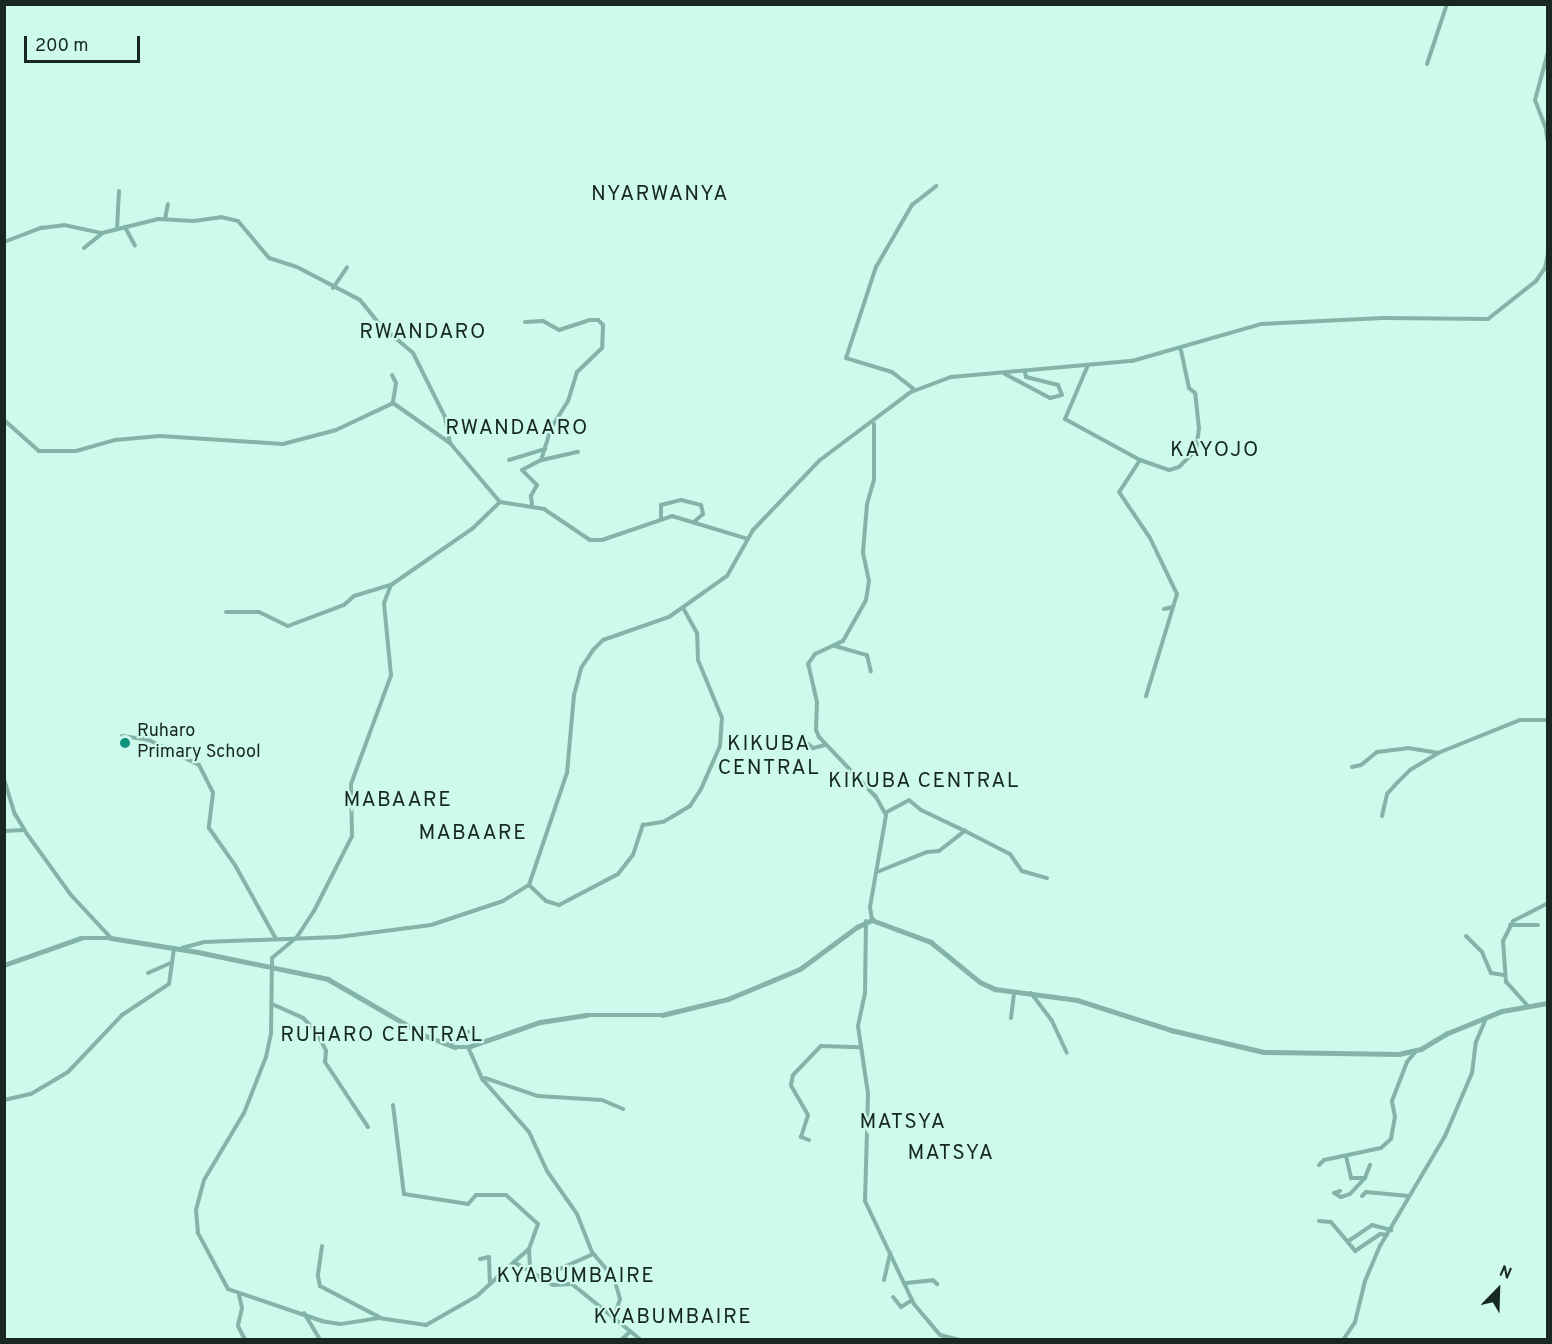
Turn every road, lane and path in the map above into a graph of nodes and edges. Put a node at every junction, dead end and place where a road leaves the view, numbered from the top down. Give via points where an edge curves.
1 (1447, 4) edge
2 (1548, 52) edge
3 (1427, 64) dead end
4 (1545, 128) junction
5 (1548, 134) edge
6 (1548, 142) edge
7 (936, 186) dead end
8 (119, 191) dead end
9 (168, 204) dead end
10 (165, 219) junction
11 (125, 227) junction
12 (117, 229) junction
13 (102, 233) junction
14 (4, 242) edge
15 (135, 246) dead end
16 (84, 248) dead end
17 (1548, 254) edge
18 (347, 267) dead end
19 (333, 288) junction
20 (525, 322) dead end
21 (1181, 350) junction
22 (1088, 365) junction
23 (1025, 372) junction
24 (1004, 374) junction
25 (392, 375) dead end
26 (915, 391) junction
27 (393, 403) junction
28 (4, 420) edge
29 (874, 423) junction
30 (450, 443) junction
31 (546, 449) junction
32 (578, 452) dead end
33 (509, 460) dead end
34 (541, 460) junction
35 (1140, 460) junction
36 (500, 502) junction
37 (532, 505) junction
38 (661, 518) junction
39 (695, 521) junction
40 (748, 540) junction
41 (391, 585) junction
42 (1175, 604) junction
43 (683, 608) junction
44 (1164, 609) dead end
45 (226, 612) dead end
46 (834, 646) junction
47 (871, 672) dead end
48 (1146, 696) dead end
49 (1548, 720) edge
50 (122, 736) dead end
51 (801, 738) dead end
52 (825, 745) junction
53 (1438, 753) junction
54 (1352, 766) dead end
55 (4, 779) edge
56 (884, 813) junction
57 (1382, 816) dead end
58 (24, 830) junction
59 (4, 831) edge
60 (965, 831) junction
61 (877, 872) junction
62 (1047, 878) dead end
63 (530, 885) junction
64 (1548, 903) edge
65 (869, 921) junction
66 (1509, 925) junction
67 (1538, 925) dead end
68 (1466, 936) dead end
69 (297, 937) junction
70 (111, 938) junction
71 (276, 939) junction
72 (174, 949) junction
73 (181, 949) junction
74 (170, 963) junction
75 (4, 965) edge
76 (273, 967) junction
77 (148, 973) dead end
78 (1504, 975) junction
79 (1014, 992) junction
80 (1031, 993) junction
81 (1548, 1003) edge
82 (272, 1004) junction
83 (1527, 1005) junction
84 (1011, 1017) dead end
85 (1486, 1018) junction
86 (468, 1032) dead end
87 (447, 1046) junction
88 (468, 1047) junction
89 (859, 1047) junction
90 (1416, 1050) junction
91 (1067, 1053) dead end
92 (478, 1067) junction
93 (4, 1100) edge
94 (393, 1105) dead end
95 (623, 1110) dead end
96 (368, 1127) dead end
97 (809, 1140) dead end
98 (1346, 1156) junction
99 (1319, 1165) dead end
100 (1370, 1165) dead end
101 (1365, 1178) junction
102 (1340, 1191) dead end
103 (1362, 1196) dead end
104 (1409, 1196) junction
105 (1319, 1221) dead end
106 (1391, 1230) junction
107 (1387, 1235) junction
108 (1350, 1240) junction
109 (322, 1246) dead end
110 (529, 1249) junction
111 (891, 1252) junction
112 (593, 1254) junction
113 (480, 1259) dead end
114 (514, 1262) junction
115 (530, 1269) junction
116 (542, 1277) junction
117 (884, 1280) dead end
118 (490, 1283) junction
119 (906, 1283) junction
120 (937, 1284) dead end
121 (239, 1295) junction
122 (893, 1297) dead end
123 (913, 1299) junction
124 (304, 1313) junction
125 (379, 1318) junction
126 (613, 1320) junction
127 (631, 1331) junction
128 (245, 1340) edge
129 (320, 1340) edge
130 (621, 1340) edge
131 (640, 1340) edge
132 (960, 1340) edge
133 (1342, 1340) edge

1 - 3 street
2 - 4 street via 1535,100
4 - 5 street
4 - 6 street
7 - 26 street via 912,205 876,267 846,358 892,372
8 - 12 street
9 - 10 street
10 - 11 street
10 - 19 street via 221,217 238,221 269,258 297,267
11 - 12 street
11 - 15 street
12 - 13 street
13 - 14 street via 64,225 41,228
13 - 16 street
17 - 21 street via 1536,281 1488,319 1273,323 1239,329
18 - 19 street
19 - 30 street via 360,300 380,325 412,353 443,411
20 - 31 street via 543,321 559,330 589,320 598,320 603,325 602,348 579,369 568,401 551,428
21 - 22 street via 1132,361
21 - 35 street via 1189,388 1195,393 1199,429 1196,450 1179,467 1169,470
22 - 23 street
22 - 35 street via 1066,422
23 - 24 street
23 - 24 street via 1026,378 1058,385 1062,395 1050,398
24 - 26 street via 951,377
25 - 27 street via 396,383
26 - 29 street
27 - 28 street via 336,430 283,444 160,436 115,440 76,451 39,451
27 - 30 street
29 - 40 street via 820,460
29 - 46 street via 874,480 867,504 863,552 869,581 866,600 845,637
30 - 36 street
31 - 33 street
31 - 34 street
32 - 34 street via 559,453
34 - 37 street via 522,470 537,485 531,496
35 - 42 street via 1119,492 1150,538 1177,594
36 - 37 street
36 - 41 street via 472,529
37 - 38 street via 558,516 590,540 602,540
38 - 39 street
38 - 39 street via 662,505 681,500 702,505 703,514
39 - 40 street
40 - 43 street via 727,576 696,594
41 - 45 street via 354,596 344,605 288,626 279,625 259,612
41 - 69 street via 384,603 391,675 351,784 352,836
42 - 44 street
42 - 48 street
43 - 63 street via 662,620 603,640 585,660 572,707 567,773
43 - 63 street via 697,633 698,660 722,718 720,746 701,789 680,812 663,822 643,825 633,855 618,874 559,905 546,901
46 - 47 street via 867,655
46 - 52 street via 815,654 808,664 818,702 816,730
49 - 53 street via 1520,720
50 - 71 street via 150,740 186,755 205,772 214,802 209,828 235,865
51 - 52 street via 813,748
52 - 56 street via 876,797
53 - 54 street via 1408,748 1377,752 1361,765
53 - 57 street via 1410,770 1395,785 1387,794
55 - 58 street
56 - 60 street via 909,800
56 - 61 street
58 - 59 street
58 - 70 street via 71,895
60 - 61 street via 939,851
60 - 62 street via 1010,854 1022,872
61 - 65 street
63 - 69 street via 503,901 431,925 346,936
64 - 66 street
65 - 79 street via 931,942 980,982
65 - 88 street via 800,969 728,999 662,1015 587,1015 540,1022
65 - 89 street
66 - 67 street
66 - 78 street via 1502,948
68 - 78 street via 1482,952 1491,973
69 - 71 street
69 - 76 street via 274,955
70 - 72 street
70 - 75 street via 71,940
71 - 73 street via 204,942
72 - 73 street
72 - 74 street
73 - 76 street
74 - 77 street
74 - 93 street via 169,984 122,1015 68,1072 31,1094
76 - 82 street
76 - 87 street via 338,983
78 - 83 street
79 - 80 street
79 - 84 street
80 - 90 street via 1077,1000 1171,1030 1253,1050 1291,1054 1341,1050 1399,1054
80 - 91 street via 1052,1021
81 - 83 street
82 - 96 street via 303,1018 316,1031 326,1051 325,1062
82 - 121 street via 270,1042 255,1088 209,1169 196,1210 198,1233 206,1249 228,1289
83 - 85 street
85 - 90 street
85 - 104 street via 1476,1042 1472,1073 1445,1136
86 - 87 street
87 - 88 street
88 - 92 street
89 - 97 street via 821,1046 793,1075 791,1085 808,1115 801,1137
89 - 111 street via 865,1072 865,1201
90 - 98 street via 1407,1062 1392,1101 1395,1117 1391,1139 1380,1148
92 - 95 street via 486,1080 515,1090 553,1099 602,1100
92 - 112 street via 483,1080 529,1132 547,1171 577,1214
94 - 110 street via 405,1195 466,1204 476,1195 506,1195 538,1224
98 - 99 street via 1324,1160
98 - 101 street via 1351,1178
100 - 101 street
101 - 102 street via 1350,1194 1341,1197 1334,1193
103 - 104 street via 1366,1192
104 - 106 street
105 - 108 street via 1329,1220
106 - 107 street
106 - 108 street via 1372,1225
107 - 108 street via 1380,1234 1357,1252
107 - 133 street via 1365,1281 1355,1322
109 - 125 street via 320,1286
110 - 114 street
110 - 115 street
111 - 117 street
111 - 119 street
112 - 116 street
112 - 126 street via 611,1272 620,1297
113 - 118 street via 489,1257
114 - 115 street
114 - 118 street
115 - 116 street
116 - 126 street via 553,1286 572,1284
118 - 125 street via 477,1296 426,1325
119 - 120 street via 933,1280
119 - 123 street
121 - 124 street
121 - 128 street via 242,1308 238,1326
122 - 123 street via 902,1307
123 - 132 street via 940,1335
124 - 125 street via 340,1324
124 - 129 street
126 - 127 street
127 - 130 street
127 - 131 street

